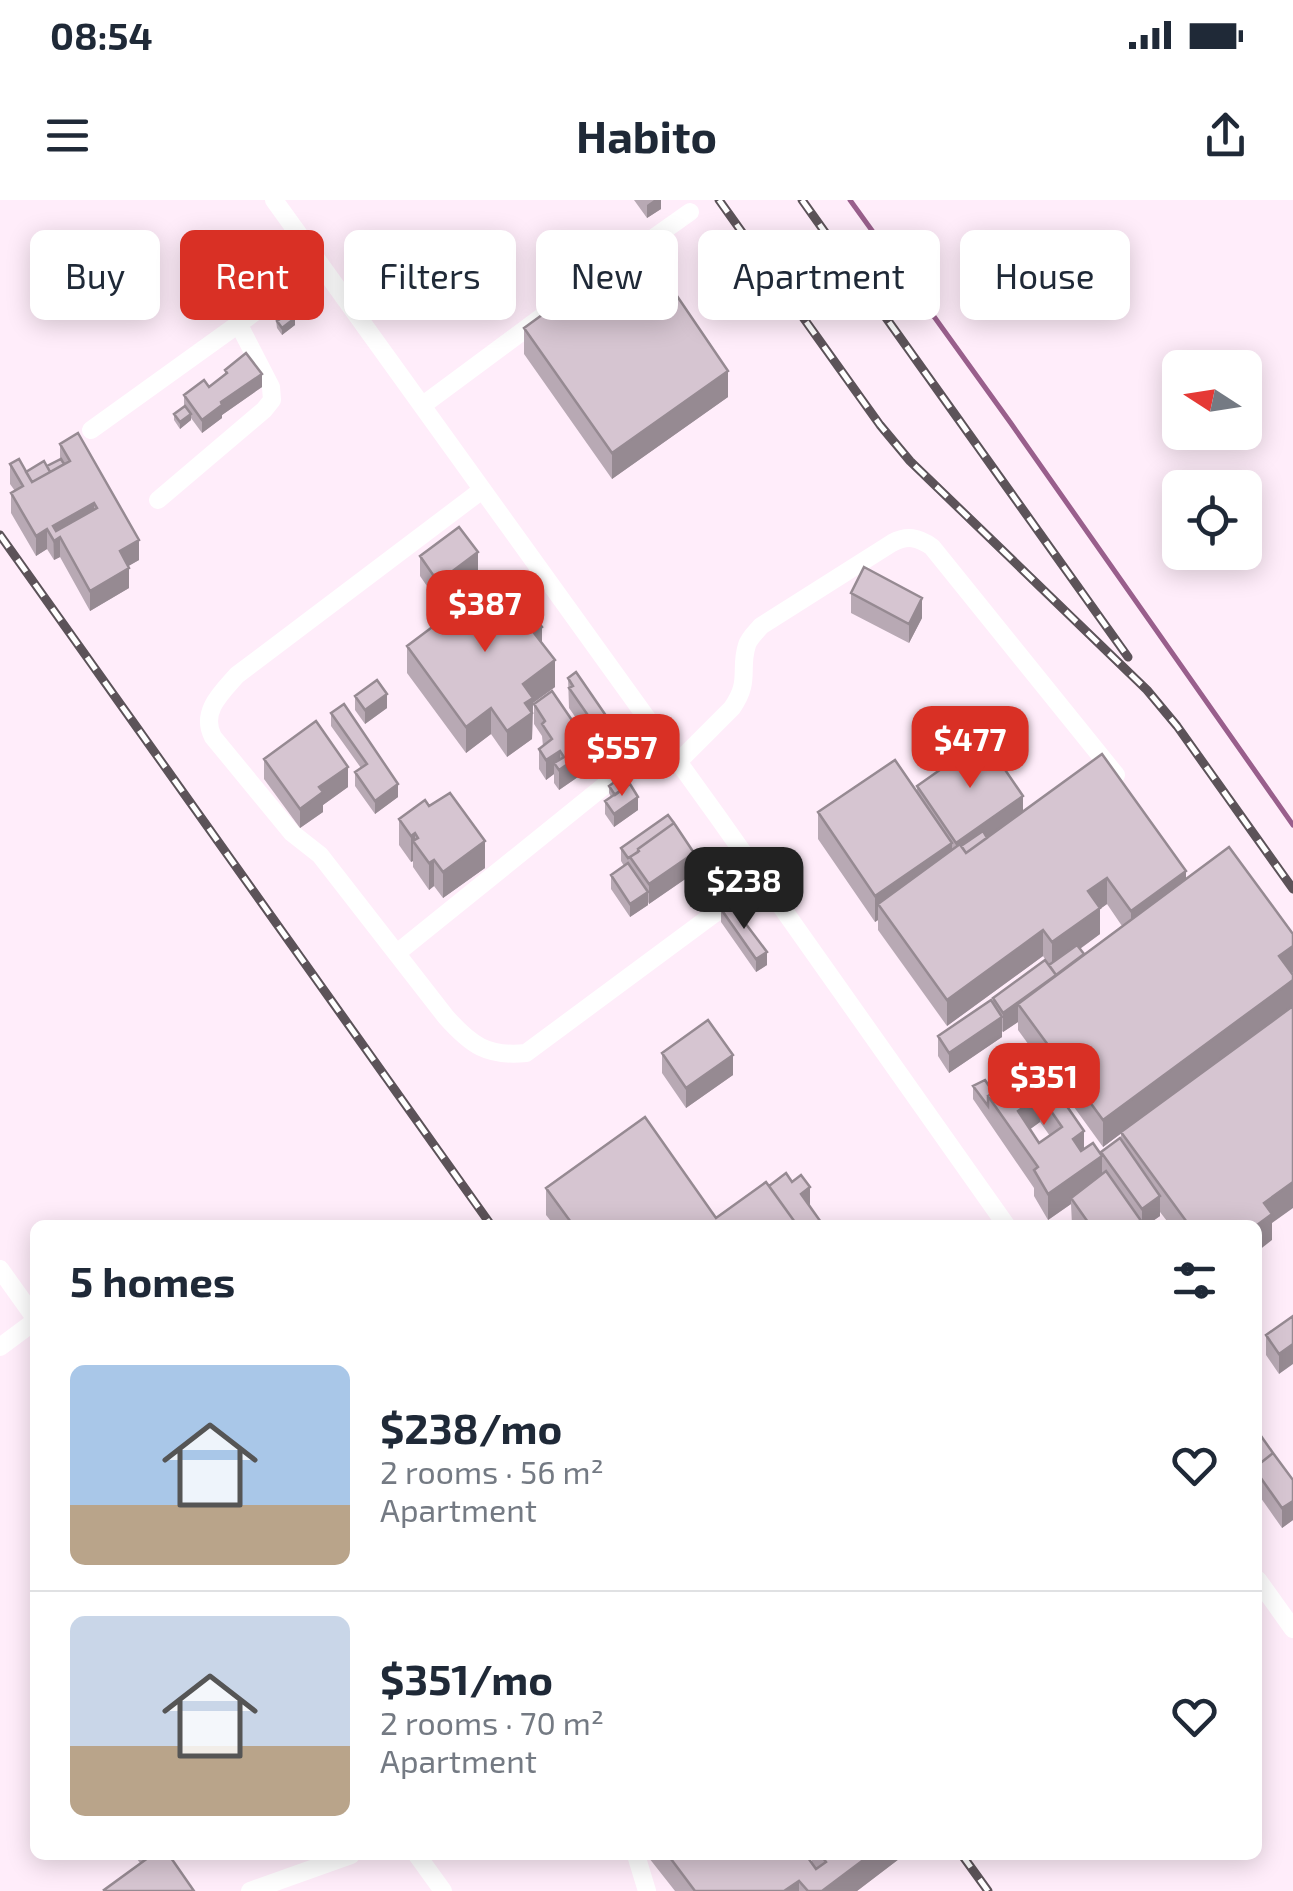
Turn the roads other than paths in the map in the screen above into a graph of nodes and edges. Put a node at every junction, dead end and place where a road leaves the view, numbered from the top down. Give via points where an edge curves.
1 (274, 200) edge
2 (690, 212) dead end
3 (294, 230) edge
4 (665, 230) edge
5 (324, 273) edge
6 (242, 320) edge
7 (539, 320) edge
8 (238, 323) junction
9 (422, 404) junction
10 (91, 430) dead end
11 (482, 490) junction
12 (158, 500) dead end
13 (661, 740) junction
14 (677, 763) junction
15 (1122, 784) edge
16 (761, 879) junction
17 (397, 952) junction
18 (1002, 1220) edge
19 (0, 1268) edge
20 (30, 1313) edge
21 (30, 1324) edge
22 (0, 1346) edge
23 (1262, 1586) edge
24 (1293, 1629) edge
25 (337, 1860) edge
26 (421, 1860) edge
27 (638, 1860) edge
28 (250, 1891) edge
29 (443, 1891) edge
30 (647, 1891) edge

1 - 3 lane
2 - 4 lane
5 - 9 lane
6 - 8 lane
7 - 9 lane
8 - 10 lane
8 - 12 lane via 272,400
9 - 11 lane
11 - 13 lane
11 - 17 lane via 237,675 217,697 207,726
13 - 14 lane
13 - 17 lane
14 - 15 lane via 739,698 747,642 761,626 912,537 940,556
14 - 16 lane
16 - 17 lane via 526,1053 489,1052 467,1040
16 - 18 lane
19 - 20 lane
21 - 22 lane
23 - 24 lane
25 - 28 lane
26 - 29 lane
27 - 30 lane

